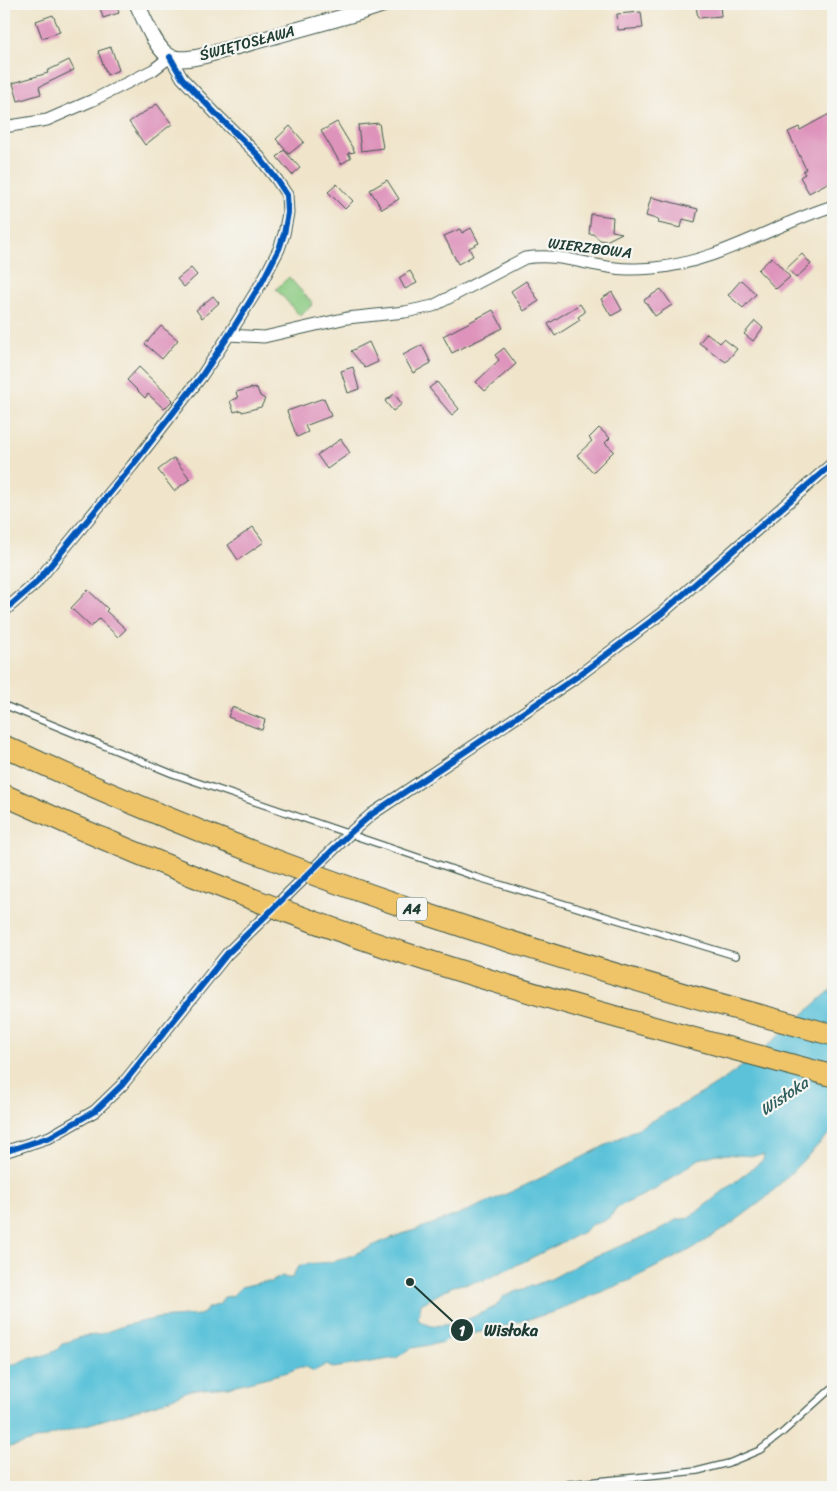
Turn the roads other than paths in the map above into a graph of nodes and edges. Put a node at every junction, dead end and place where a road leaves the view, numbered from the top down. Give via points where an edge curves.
1 (137, 4) edge
2 (385, 4) edge
3 (170, 57) junction
4 (4, 126) edge
5 (833, 206) edge
6 (229, 335) junction
7 (833, 463) edge
8 (4, 611) edge
9 (4, 705) edge
10 (4, 746) edge
11 (4, 794) edge
12 (349, 834) junction
13 (736, 956) dead end
14 (833, 1036) edge
15 (833, 1076) edge
16 (4, 1152) edge
17 (833, 1387) edge
18 (558, 1487) edge

1 - 3 street via 158,46
2 - 3 street, ŚWIĘTOSŁAWA via 203,56
3 - 4 street via 144,74 47,120
3 - 6 street via 182,78 258,154 287,195 288,213 279,250
5 - 6 street, WIERZBOWA via 718,254 667,267 616,269 559,257 525,258 433,306 347,318 264,337
6 - 8 street via 137,459 36,583
7 - 12 street via 662,613 578,676 372,814
9 - 12 lane via 173,774
10 - 14 highway, A4, bridge via 215,837 391,902 596,969
11 - 15 highway, bridge via 199,878 384,946 524,990
12 - 13 lane via 476,877
12 - 16 street via 227,954 122,1085 95,1111 50,1137
17 - 18 lane via 760,1450 729,1463 697,1471

